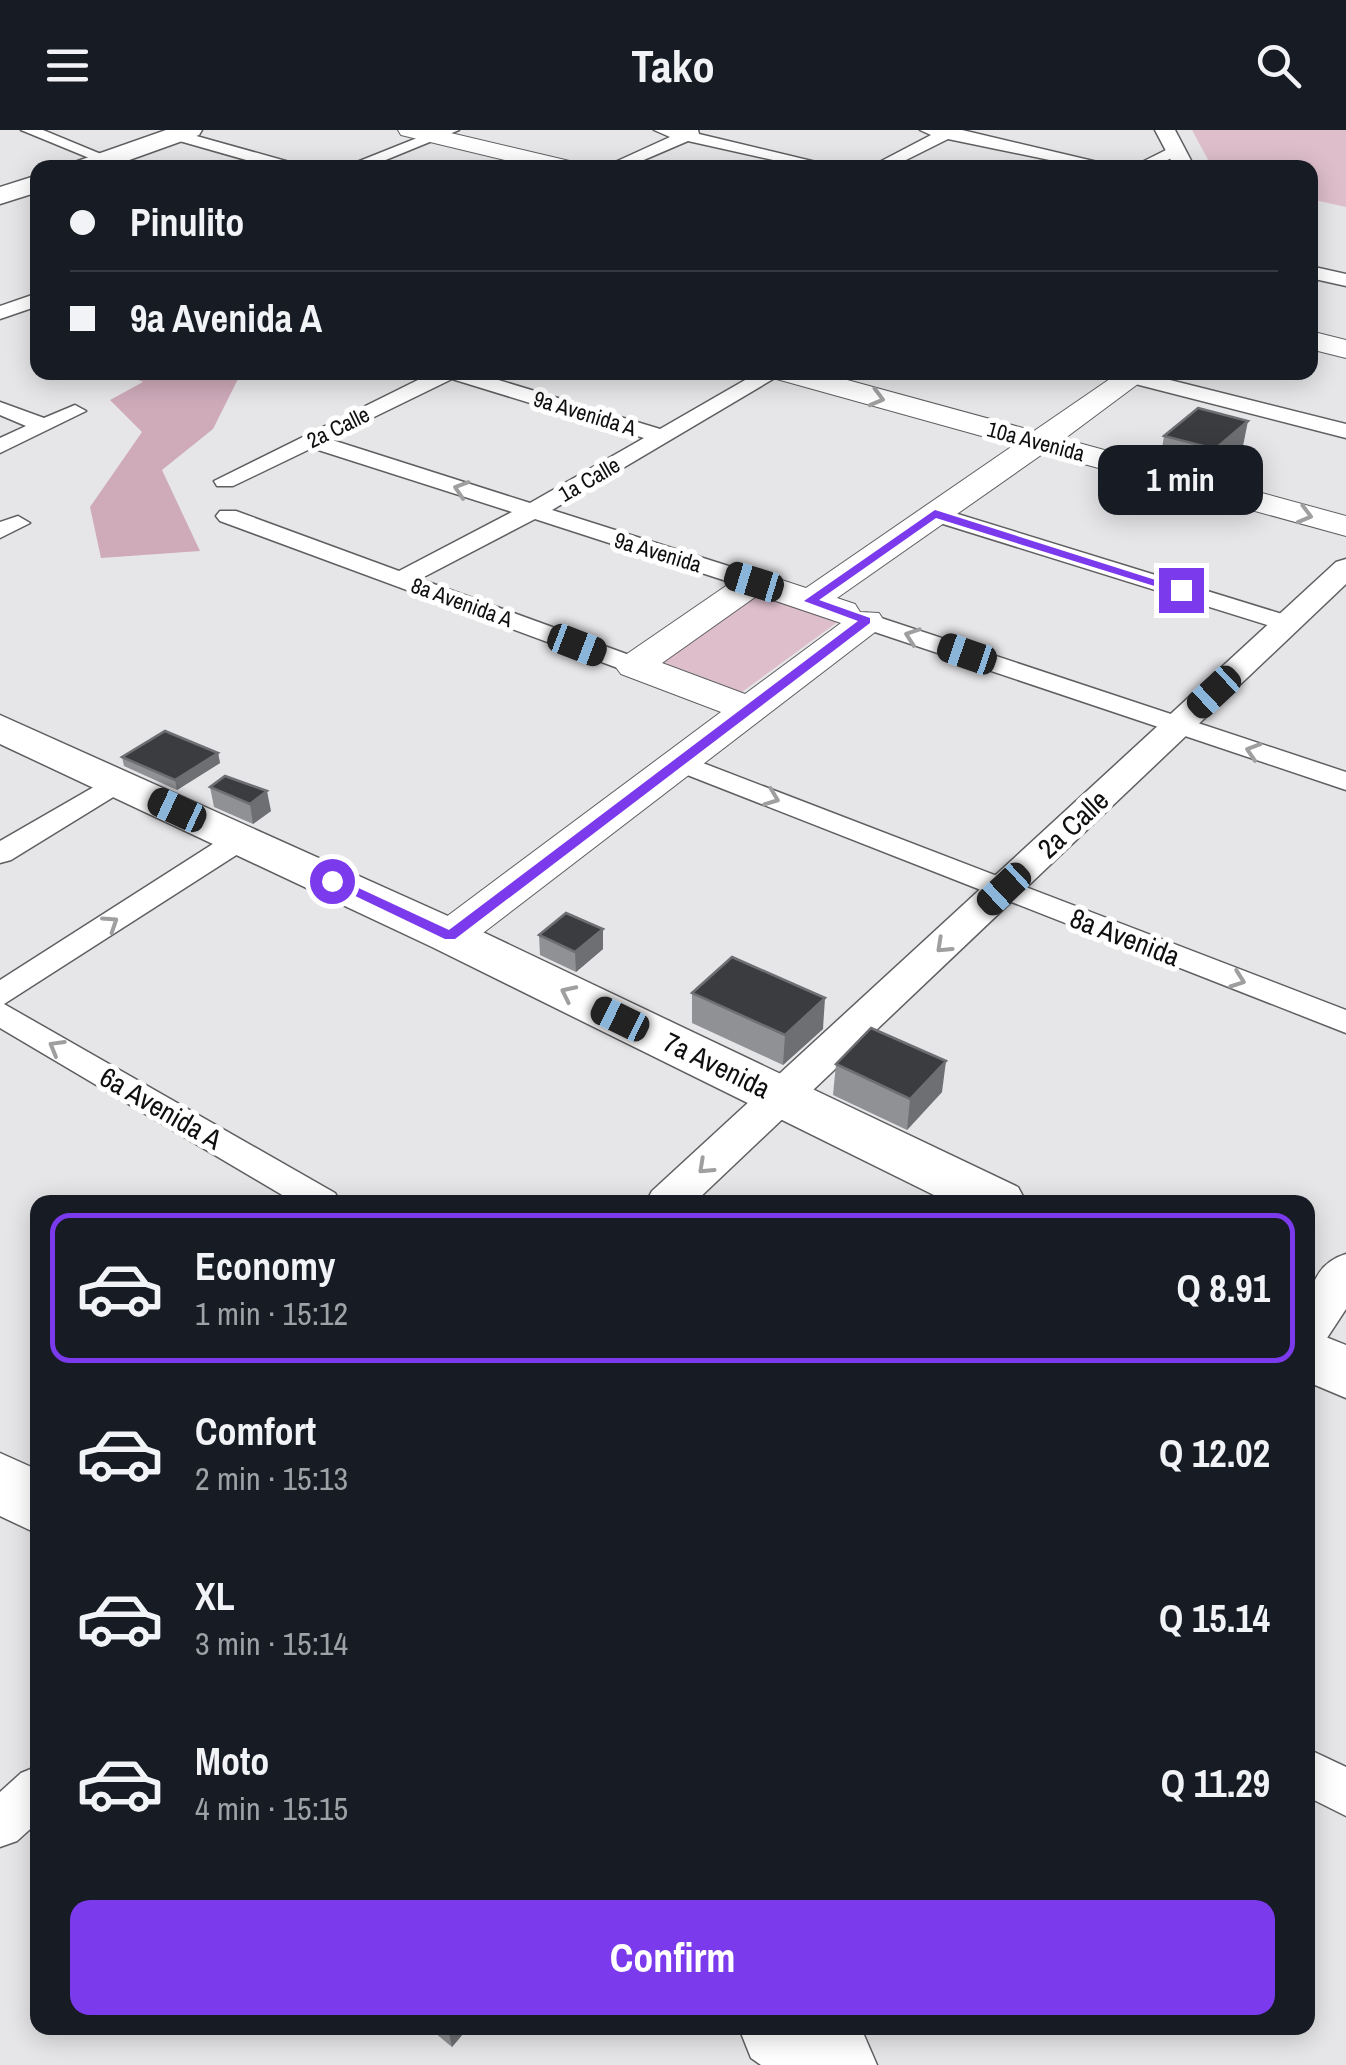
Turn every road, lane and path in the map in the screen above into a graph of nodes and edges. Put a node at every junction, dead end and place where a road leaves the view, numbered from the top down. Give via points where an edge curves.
1 (29, 130) edge
2 (409, 130) edge
3 (662, 130) edge
4 (1165, 130) edge
5 (943, 131) edge
6 (182, 132) edge
7 (443, 133) edge
8 (693, 133) edge
9 (1181, 159) edge
10 (87, 160) edge
11 (102, 160) edge
12 (269, 160) edge
13 (371, 160) edge
14 (541, 160) edge
15 (629, 160) edge
16 (801, 160) edge
17 (890, 160) edge
18 (1078, 160) edge
19 (30, 186) edge
20 (0, 196) edge
21 (1318, 274) edge
22 (1346, 280) edge
23 (30, 302) edge
24 (0, 313) edge
25 (1318, 342) edge
26 (1346, 349) edge
27 (435, 380) edge
28 (474, 380) edge
29 (761, 380) edge
30 (813, 380) edge
31 (1120, 380) edge
32 (1151, 380) edge
33 (0, 408) edge
34 (76, 411) dead end
35 (38, 426) junction
36 (1346, 431) edge
37 (663, 436) junction
38 (310, 440) junction
39 (1042, 442) junction
40 (0, 446) edge
41 (225, 481) dead end
42 (531, 512) junction
43 (935, 514) junction
44 (228, 516) dead end
45 (1346, 526) edge
46 (1346, 568) edge
47 (401, 579) junction
48 (754, 582) junction
49 (810, 601) junction
50 (866, 620) junction
51 (1286, 624) junction
52 (634, 666) junction
53 (752, 710) junction
54 (1178, 726) junction
55 (0, 728) edge
56 (682, 762) junction
57 (1346, 781) edge
58 (118, 782) junction
59 (241, 840) junction
60 (0, 854) edge
61 (1004, 889) junction
62 (450, 936) junction
63 (0, 995) edge
64 (0, 1014) edge
65 (1346, 1022) edge
66 (782, 1097) junction
67 (310, 1195) edge
68 (676, 1195) edge
69 (983, 1195) edge
70 (1346, 1271) edge
71 (1315, 1318) edge
72 (1315, 1358) edge
73 (1346, 1373) edge
74 (0, 1480) edge
75 (30, 1501) edge
76 (1315, 1775) edge
77 (1346, 1793) edge
78 (30, 1797) edge
79 (0, 1824) edge

1 - 10 street
2 - 7 main road
3 - 8 street
4 - 9 street
5 - 17 street
5 - 18 street
6 - 11 main road
6 - 12 street
7 - 13 street
7 - 14 main road
8 - 15 street
8 - 16 street
19 - 20 main road
21 - 22 street
23 - 24 street
25 - 26 main road
27 - 38 street, 2a Calle
28 - 37 street, 9a Avenida A
29 - 37 street, 1a Calle
30 -> 39 main road, 10a Avenida
31 - 39 main road
32 - 36 street
33 - 35 street
34 - 35 street
35 - 40 street
37 - 42 street, 1a Calle
38 - 41 street, 2a Calle
42 -> 38 street, 9a Avenida
39 - 43 main road
39 -> 45 main road, 10a Avenida
42 - 47 street, 1a Calle
42 - 48 street, 9a Avenida
43 - 49 main road
43 - 51 street
44 - 47 street, 8a Avenida A
46 - 51 street, 2a Calle
47 - 52 street, 8a Avenida A
48 - 49 main road, 9a Avenida
48 - 52 main road
49 - 50 main road, 9a Avenida
50 - 53 main road
54 -> 50 street, 9a Avenida
51 - 54 street, 2a Calle
52 - 53 main road, 8a Avenida A
53 - 56 main road
57 -> 54 street, 9a Avenida
54 - 61 street, 2a Calle
55 - 58 main road, 7a Avenida
56 -> 61 street, 8a Avenida
56 - 62 main road
58 - 59 main road, 7a Avenida
58 - 60 street
59 - 62 main road, 7a Avenida
63 -> 59 street
61 -> 65 street, 8a Avenida
61 -> 66 street, 2a Calle
66 -> 62 main road, 7a Avenida
67 -> 64 street, 6a Avenida A
66 -> 68 street, 2a Calle
66 - 69 main road, 7a Avenida
70 - 71 street
72 - 73 main road
74 - 75 main road
76 - 77 street
78 - 79 street

